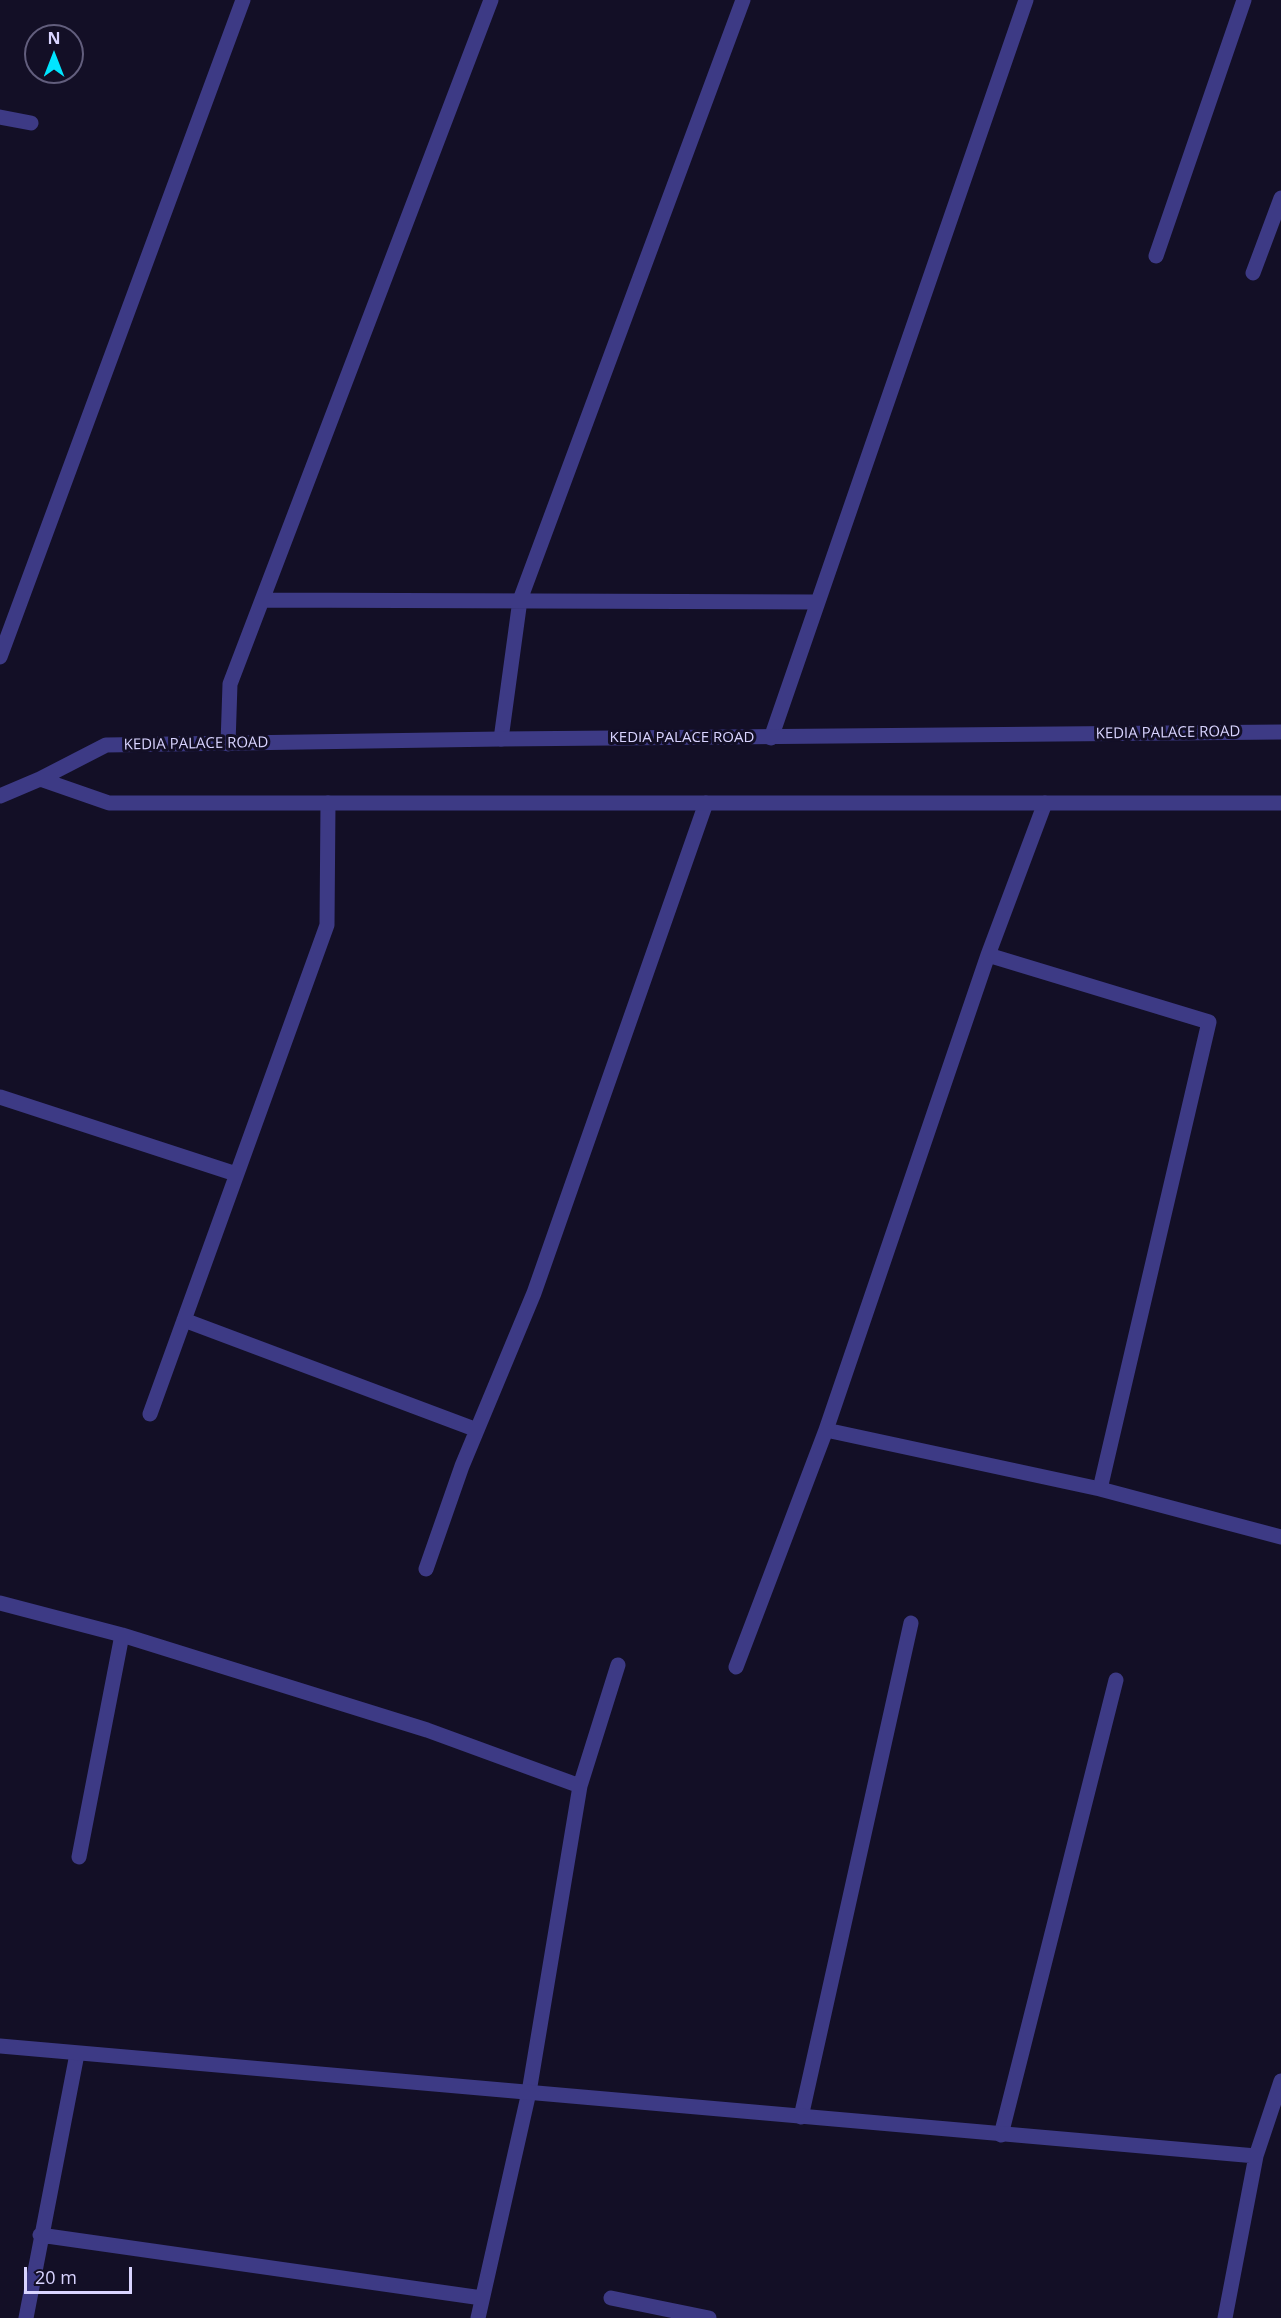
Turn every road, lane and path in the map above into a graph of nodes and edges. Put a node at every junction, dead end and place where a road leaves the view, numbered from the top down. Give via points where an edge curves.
1 (243, 0) edge
2 (491, 0) edge
3 (743, 0) edge
4 (1026, 0) edge
5 (1244, 0) edge
6 (0, 117) edge
7 (31, 123) dead end
8 (1281, 198) edge
9 (1156, 256) dead end
10 (1252, 273) dead end
11 (262, 600) junction
12 (520, 600) junction
13 (818, 602) junction
14 (0, 657) edge
15 (1281, 732) edge
16 (771, 738) junction
17 (501, 739) junction
18 (228, 744) junction
19 (40, 779) junction
20 (0, 796) edge
21 (328, 803) junction
22 (706, 803) junction
23 (1045, 803) junction
24 (1281, 803) edge
25 (988, 955) junction
26 (0, 1097) edge
27 (236, 1174) junction
28 (184, 1320) junction
29 (150, 1414) dead end
30 (477, 1430) junction
31 (826, 1430) junction
32 (1100, 1489) junction
33 (1281, 1537) edge
34 (426, 1569) dead end
35 (0, 1604) edge
36 (911, 1623) dead end
37 (122, 1635) junction
38 (618, 1665) dead end
39 (736, 1667) dead end
40 (1116, 1680) dead end
41 (580, 1786) junction
42 (79, 1857) dead end
43 (0, 2046) edge
44 (77, 2055) junction
45 (1281, 2081) edge
46 (529, 2092) junction
47 (801, 2117) junction
48 (1001, 2135) junction
49 (1256, 2156) junction
50 (40, 2235) junction
51 (483, 2298) junction
52 (611, 2298) dead end
53 (26, 2318) edge
54 (478, 2318) edge
55 (709, 2318) edge
56 (1225, 2318) edge

1 - 14 street
2 - 11 street
3 - 12 street
4 - 13 street
5 - 9 street
6 - 7 street
8 - 10 street
11 - 12 street
11 - 18 street via 230,684
12 - 13 street
12 - 17 street
13 - 16 street
15 - 16 street, KEDIA PALACE ROAD
16 - 17 street, KEDIA PALACE ROAD
17 - 18 street, KEDIA PALACE ROAD
18 - 19 street, KEDIA PALACE ROAD via 106,745
19 - 20 street, KEDIA PALACE ROAD
19 - 21 street via 109,803
21 - 22 street
21 - 27 street via 327,925
22 - 23 street
22 - 30 street via 534,1293
23 - 24 street
23 - 25 street
25 - 31 street
25 - 32 street via 1209,1022
26 - 27 street
27 - 28 street
28 - 29 street
28 - 30 street
30 - 34 street
31 - 32 street
31 - 39 street
32 - 33 street
35 - 37 street
36 - 47 street
37 - 41 street via 427,1730
37 - 42 street
38 - 41 street
40 - 48 street
41 - 46 street
43 - 44 street
44 - 46 street
44 - 50 street
45 - 49 street
46 - 47 street
46 - 51 street
47 - 48 street
48 - 49 street
49 - 56 street
50 - 51 street
50 - 53 street
51 - 54 street
52 - 55 street

